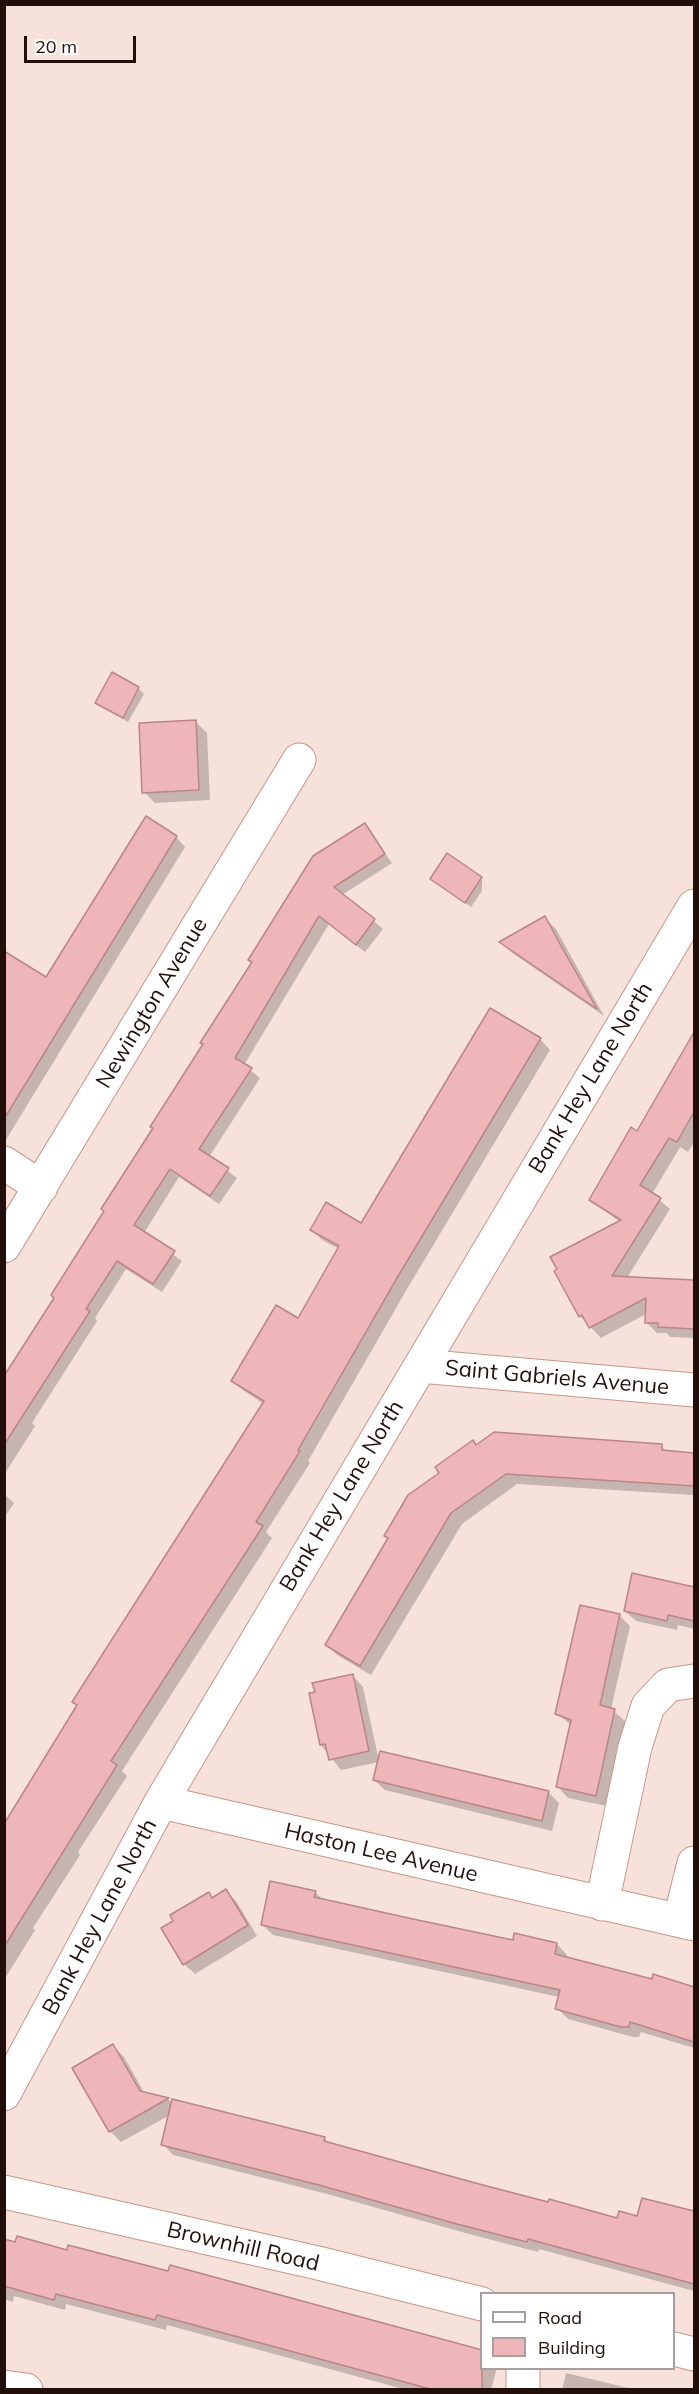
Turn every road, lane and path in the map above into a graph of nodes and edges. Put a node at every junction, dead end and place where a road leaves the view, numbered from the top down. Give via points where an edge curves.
1 (299, 760) dead end
2 (694, 906) edge
3 (4, 1163) edge
4 (41, 1187) junction
5 (4, 1246) edge
6 (420, 1366) junction
7 (694, 1390) edge
8 (694, 1682) edge
9 (161, 1802) junction
10 (694, 1863) edge
11 (602, 1904) junction
12 (687, 1922) edge
13 (4, 2094) edge
14 (4, 2192) edge
15 (480, 2304) edge
16 (675, 2349) edge
17 (694, 2354) edge
18 (523, 2370) edge
19 (4, 2387) edge
20 (26, 2390) edge
21 (523, 2390) edge

1 - 4 street, Newington Avenue
2 - 6 street, Bank Hey Lane North
3 - 4 street
4 - 5 street, Newington Avenue
6 - 7 street, Saint Gabriels Avenue
6 - 9 street, Bank Hey Lane North
8 - 11 street via 668,1685 648,1706 635,1747
9 - 11 street, Haston Lee Avenue
9 - 13 street, Bank Hey Lane North
10 - 12 street, Haston Lee Avenue
11 - 12 street, Haston Lee Avenue
14 - 15 street, Brownhill Road
16 - 17 street
18 - 21 street
19 - 20 street

